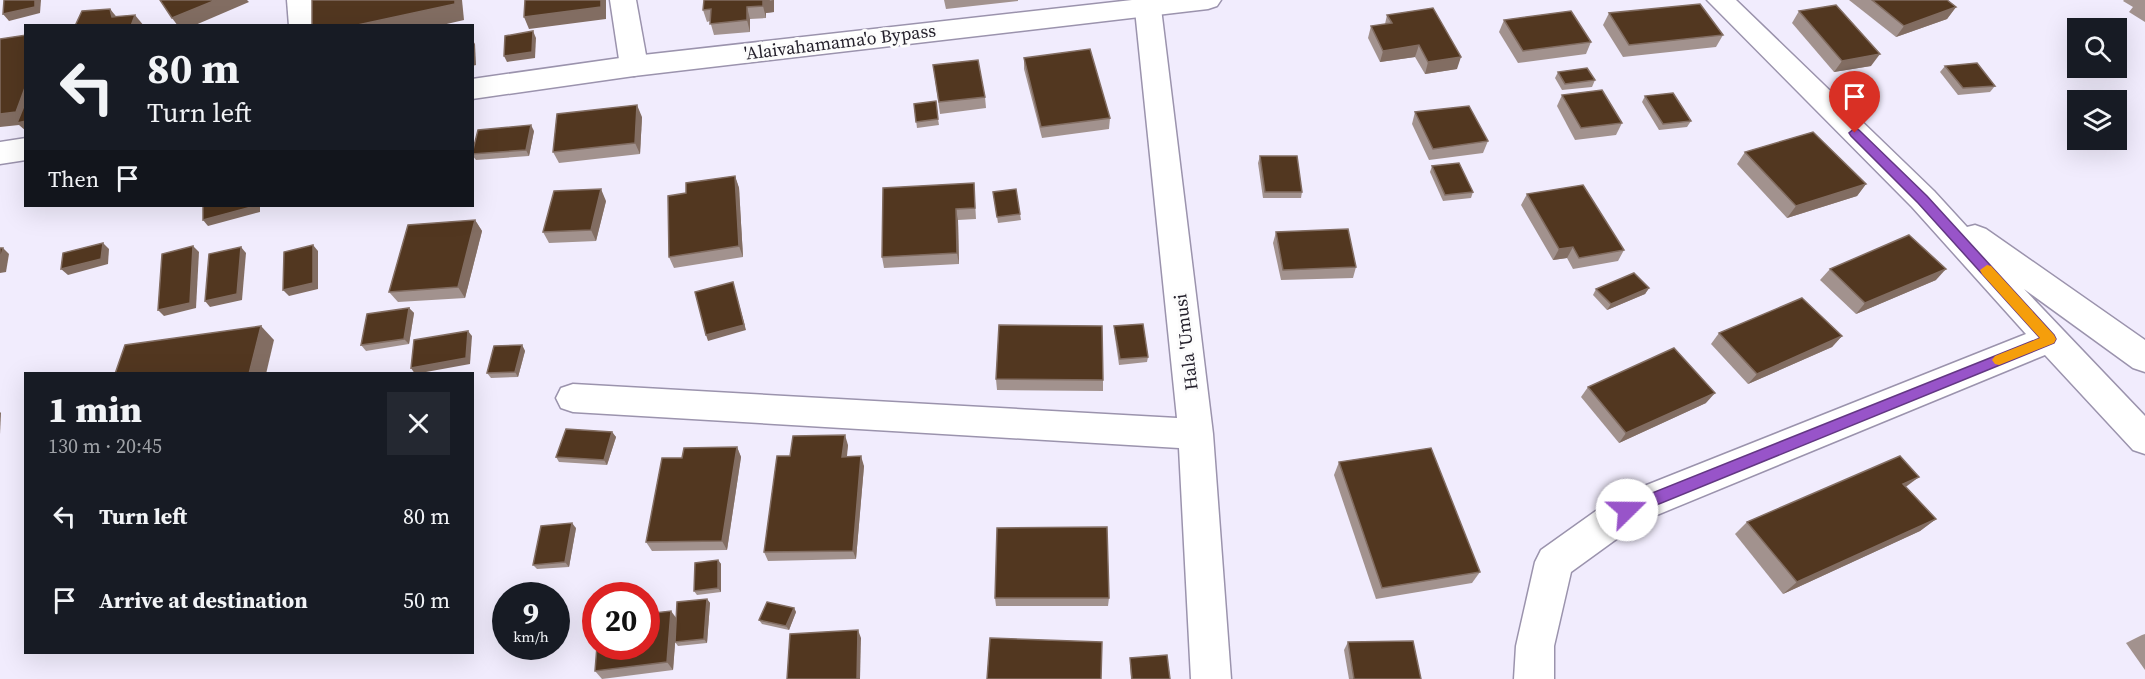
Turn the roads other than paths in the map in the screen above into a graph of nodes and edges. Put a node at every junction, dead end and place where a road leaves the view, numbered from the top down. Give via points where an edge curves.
1 (300, 0) edge
2 (623, 0) edge
3 (1208, 0) edge
4 (1720, 0) edge
5 (1147, 3) edge
6 (303, 24) edge
7 (634, 66) junction
8 (474, 89) edge
9 (24, 149) edge
10 (0, 153) edge
11 (1923, 199) junction
12 (2050, 339) junction
13 (2145, 358) edge
14 (573, 398) dead end
15 (1196, 434) junction
16 (2145, 439) edge
17 (1211, 679) edge
18 (1534, 679) edge

1 - 6 street
2 - 7 street
3 - 5 street, 'Alaivahamama'o Bypass
4 - 11 street
5 - 7 street, 'Alaivahamama'o Bypass
5 - 15 street, Hala 'Umusi
7 - 8 street, 'Alaivahamama'o Bypass
9 - 10 street
11 - 12 street
11 - 13 street
12 - 16 street
12 - 18 street via 1627,510 1554,562 1535,646
14 - 15 street
15 - 17 street, Hala 'Umusi

